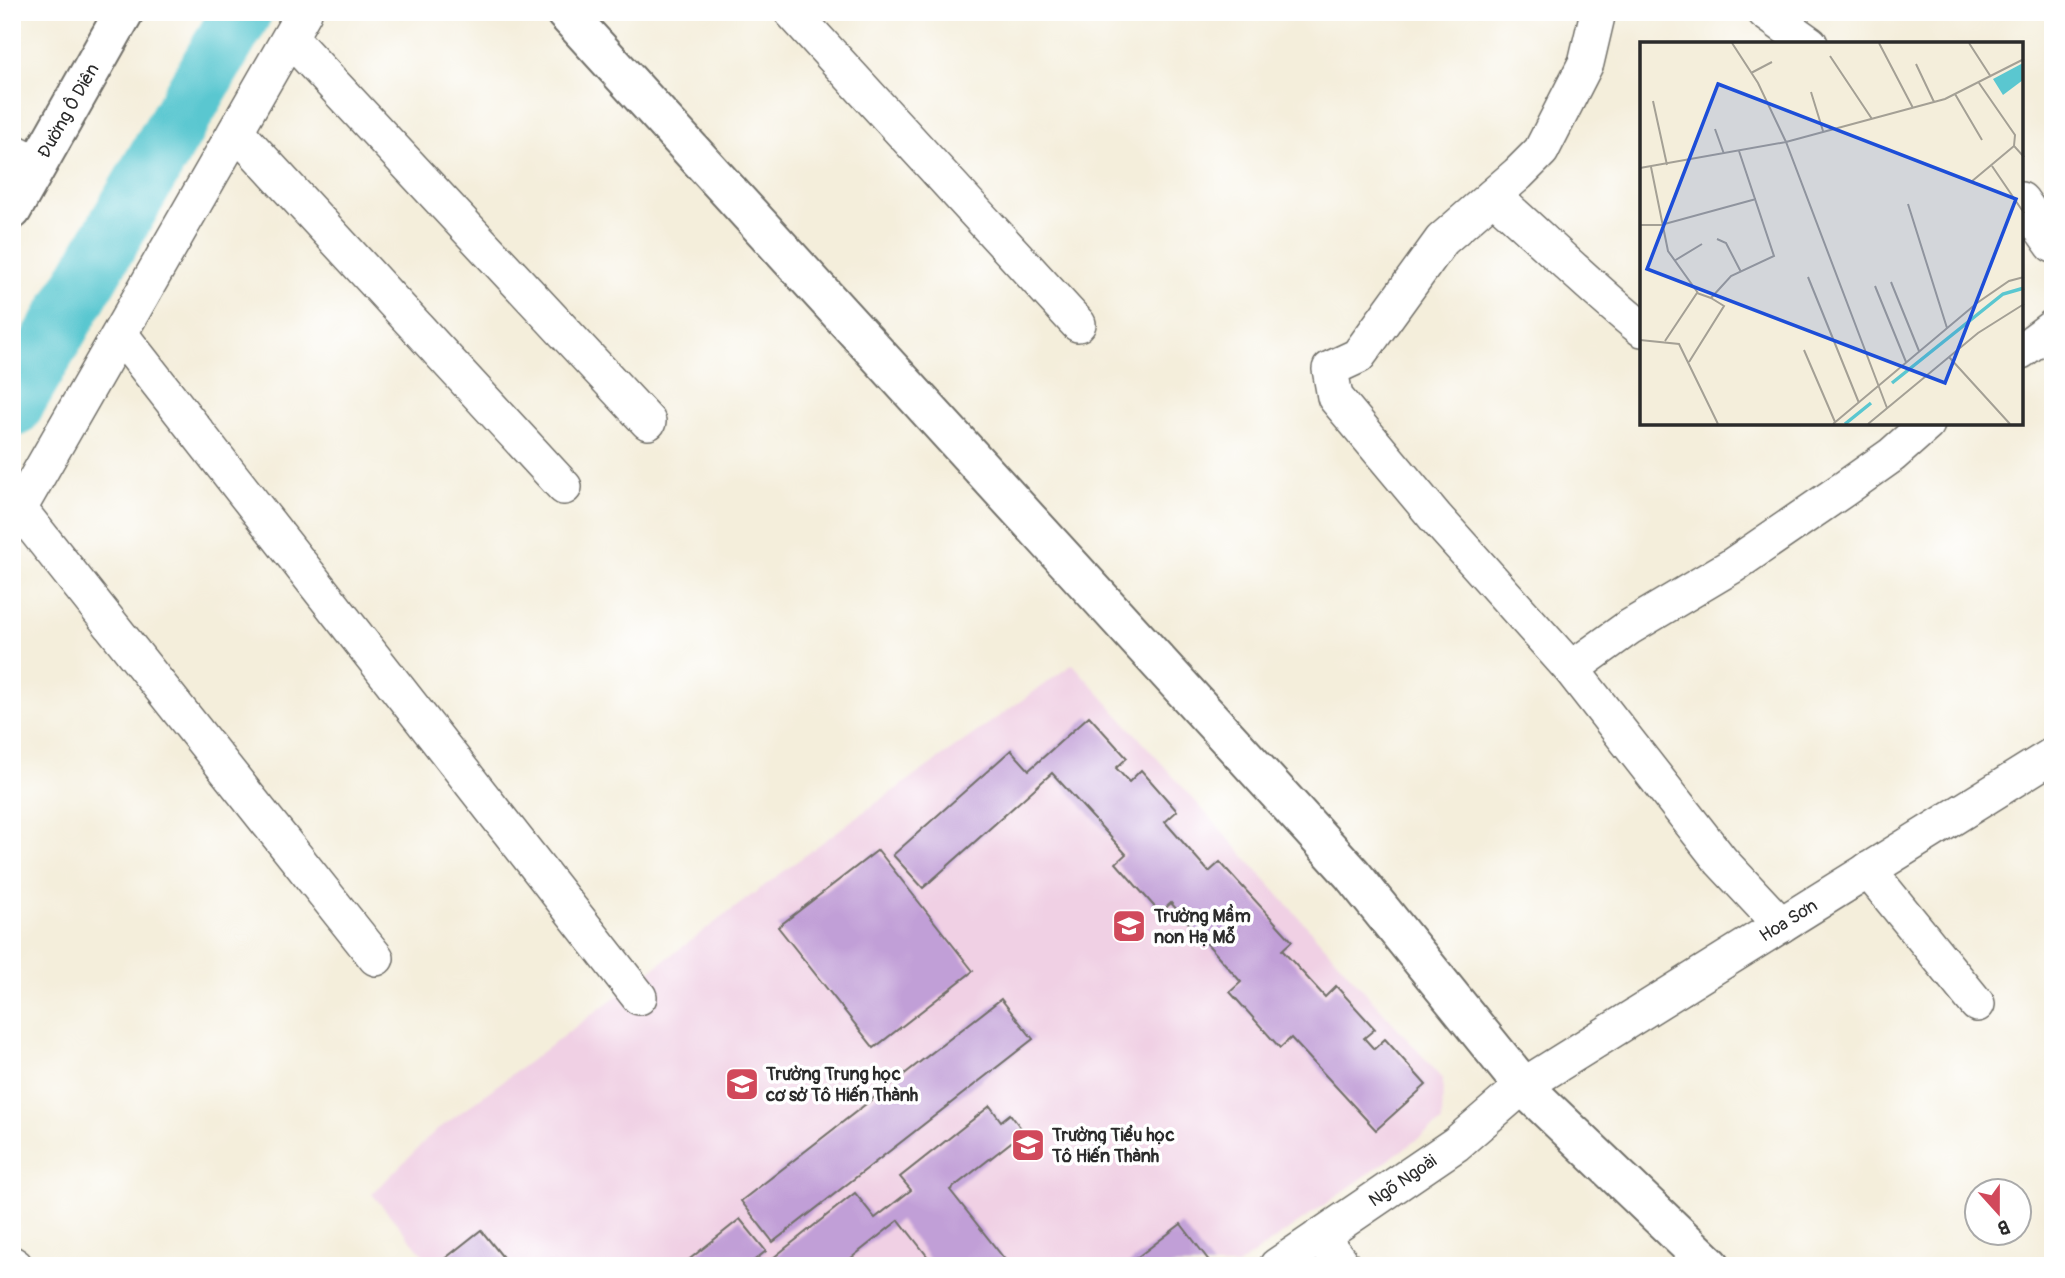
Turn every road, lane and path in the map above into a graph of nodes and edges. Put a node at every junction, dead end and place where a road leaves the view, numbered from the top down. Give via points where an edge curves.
1 (124, 12) edge
2 (565, 12) edge
3 (792, 12) edge
4 (1598, 12) edge
5 (1765, 12) edge
6 (297, 25) edge
7 (1807, 42) edge
8 (236, 131) junction
9 (25, 157) edge
10 (1493, 196) junction
11 (2023, 203) edge
12 (12, 210) edge
13 (2053, 245) edge
14 (1078, 324) dead end
15 (1640, 327) edge
16 (2053, 327) edge
17 (120, 334) junction
18 (2023, 350) edge
19 (648, 422) dead end
20 (1926, 425) edge
21 (564, 487) dead end
22 (16, 515) edge
23 (1571, 669) junction
24 (2053, 755) edge
25 (1868, 870) junction
26 (1781, 925) junction
27 (376, 958) dead end
28 (639, 997) dead end
29 (1977, 1004) dead end
30 (1523, 1086) junction
31 (1320, 1236) junction
32 (1277, 1266) edge
33 (1343, 1266) edge
34 (1711, 1266) edge

1 - 9 main road, Đường Ô Diên
2 - 30 main road via 1352,874
3 - 14 street
4 - 10 street via 1586,63 1541,151
5 - 7 street
6 - 8 street
6 - 19 street
8 - 17 street
8 - 21 street
9 - 12 main road, Đường Ô Diên
10 - 15 street
10 - 23 street via 1443,240 1358,356 1330,369 1335,397
11 - 13 street
16 - 18 street
17 - 22 street
17 - 28 street
20 - 23 street via 1892,455 1799,520
22 - 27 street
23 - 26 street via 1721,861
24 - 25 street, Hoa Sơn
25 - 26 street, Hoa Sơn
25 - 29 street
26 - 30 street, Hoa Sơn
30 - 31 street, Ngõ Ngoài via 1456,1144
30 - 34 main road
31 - 32 street, Ngõ Ngoài
31 - 33 street

